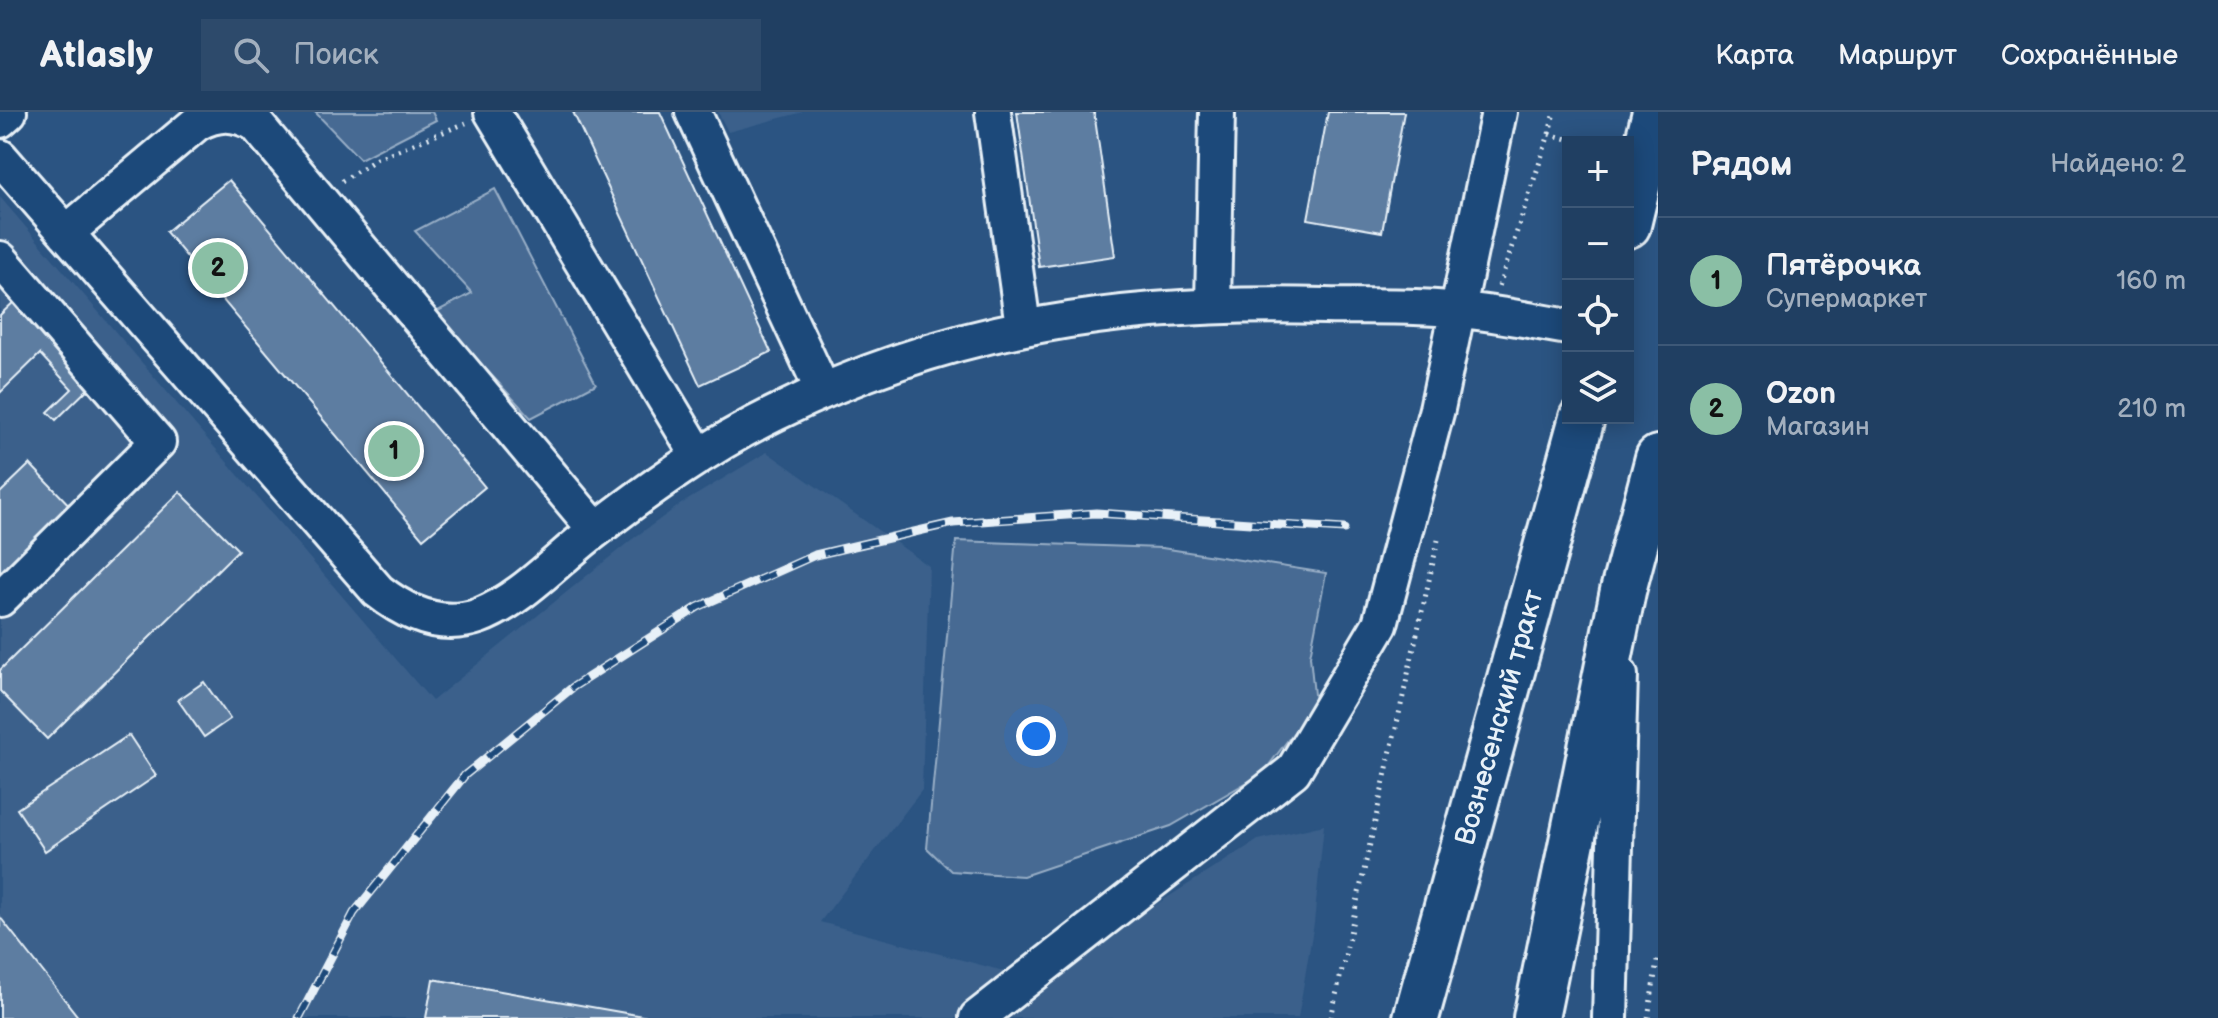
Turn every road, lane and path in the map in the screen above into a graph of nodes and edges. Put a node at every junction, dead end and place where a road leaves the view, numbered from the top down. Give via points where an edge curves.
1 (9, 112) edge
2 (492, 112) edge
3 (693, 112) edge
4 (993, 112) edge
5 (1217, 112) edge
6 (1499, 112) edge
7 (1554, 112) edge
8 (1655, 112) edge
9 (0, 120) edge
10 (1549, 134) junction
11 (1562, 137) edge
12 (0, 157) edge
13 (320, 200) junction
14 (1632, 208) edge
15 (66, 233) junction
16 (0, 259) edge
17 (1213, 304) junction
18 (1474, 311) junction
19 (1023, 326) junction
20 (1562, 326) edge
21 (823, 391) junction
22 (1580, 424) edge
23 (699, 456) junction
24 (1658, 458) edge
25 (596, 530) junction
26 (1439, 534) dead end
27 (1623, 591) junction
28 (0, 599) edge
29 (1658, 955) edge
30 (977, 1018) edge
31 (1331, 1018) edge
32 (1416, 1018) edge
33 (1536, 1018) edge
34 (1610, 1018) edge
35 (1648, 1018) edge

1 - 9 street
2 - 13 path via 367,163
2 - 23 street
3 - 21 street
4 - 19 street
5 - 17 street
6 - 18 street
7 - 10 path
8 - 14 main road
10 - 11 path
10 - 18 path
12 - 15 street
13 - 15 street via 256,124 242,115 214,114
13 - 25 street
15 - 25 street via 378,591 398,607 427,618 454,621 479,616
16 - 28 street via 158,442
17 - 18 street
17 - 19 street via 1123,310
18 - 20 street
18 - 30 street via 1437,409 1380,624 1293,771
19 - 21 street
21 - 23 street
22 - 32 main road, Вознесенский тракт
23 - 25 street
24 - 27 main road
26 - 31 path
27 - 33 main road
27 - 34 street
29 - 35 path

